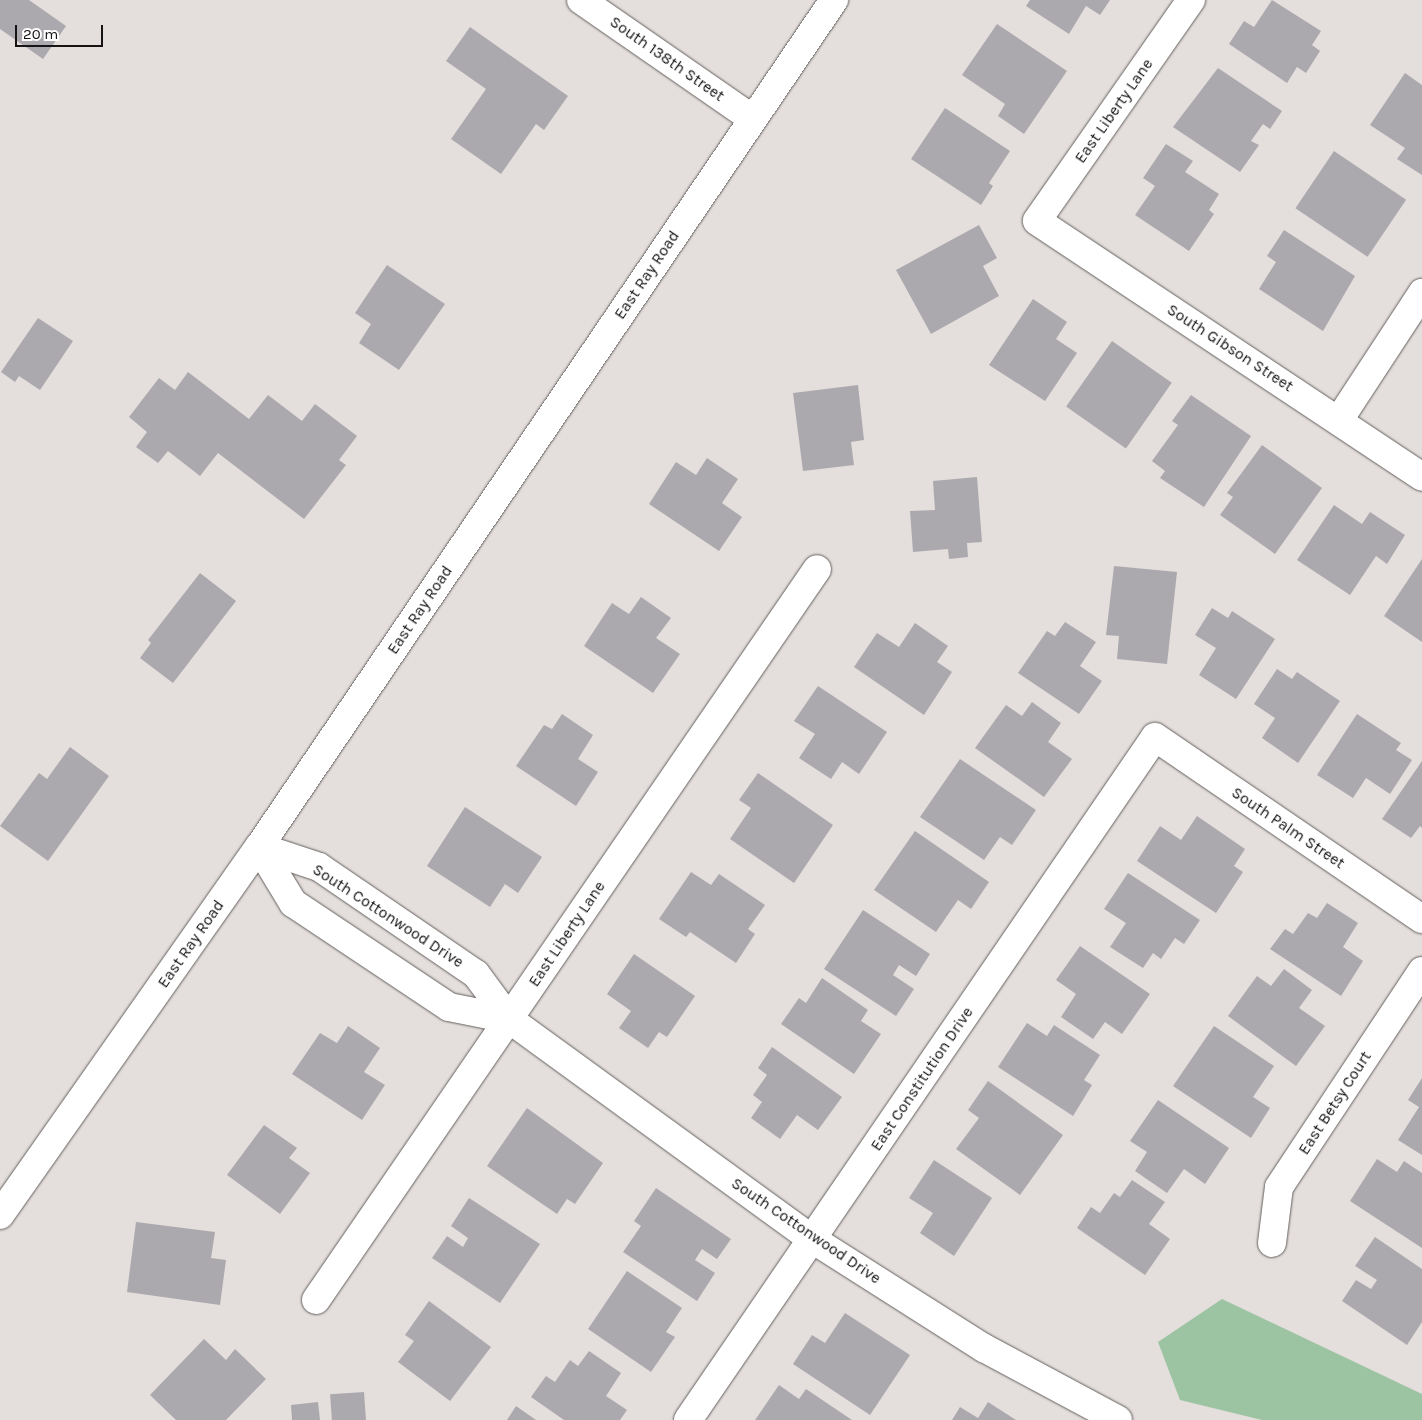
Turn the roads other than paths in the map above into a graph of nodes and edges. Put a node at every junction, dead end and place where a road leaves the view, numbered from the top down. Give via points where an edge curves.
1 (581, 0) edge
2 (834, 0) edge
3 (1191, 0) edge
4 (753, 118) junction
5 (1037, 221) joint
6 (1422, 293) edge
7 (1338, 420) junction
8 (1422, 476) edge
9 (817, 568) dead end
10 (1155, 737) joint
11 (259, 847) junction
12 (1422, 919) edge
13 (1422, 971) edge
14 (508, 1019) junction
15 (0, 1215) edge
16 (812, 1239) junction
17 (1272, 1243) dead end
18 (316, 1300) dead end
19 (688, 1420) edge
20 (1117, 1420) edge

1 - 4 street, South 138th Street
2 - 4 street, East Ray Road
3 - 5 street, East Liberty Lane
4 - 11 street, East Ray Road
5 - 7 street, South Gibson Street
6 - 7 street
7 - 8 street, South Gibson Street
9 - 14 street, East Liberty Lane
10 - 12 street, South Palm Street
10 - 16 street, East Constitution Drive
11 - 14 street, South Cottonwood Drive via 319,867 476,974
11 - 14 street, South Cottonwood Drive via 293,903 449,1007
11 - 15 street, East Ray Road
13 - 17 street, East Betsy Court via 1279,1187
14 - 16 street, South Cottonwood Drive
14 - 18 street, East Liberty Lane
16 - 19 street, East Constitution Drive
16 - 20 street, South Cottonwood Drive via 984,1348

